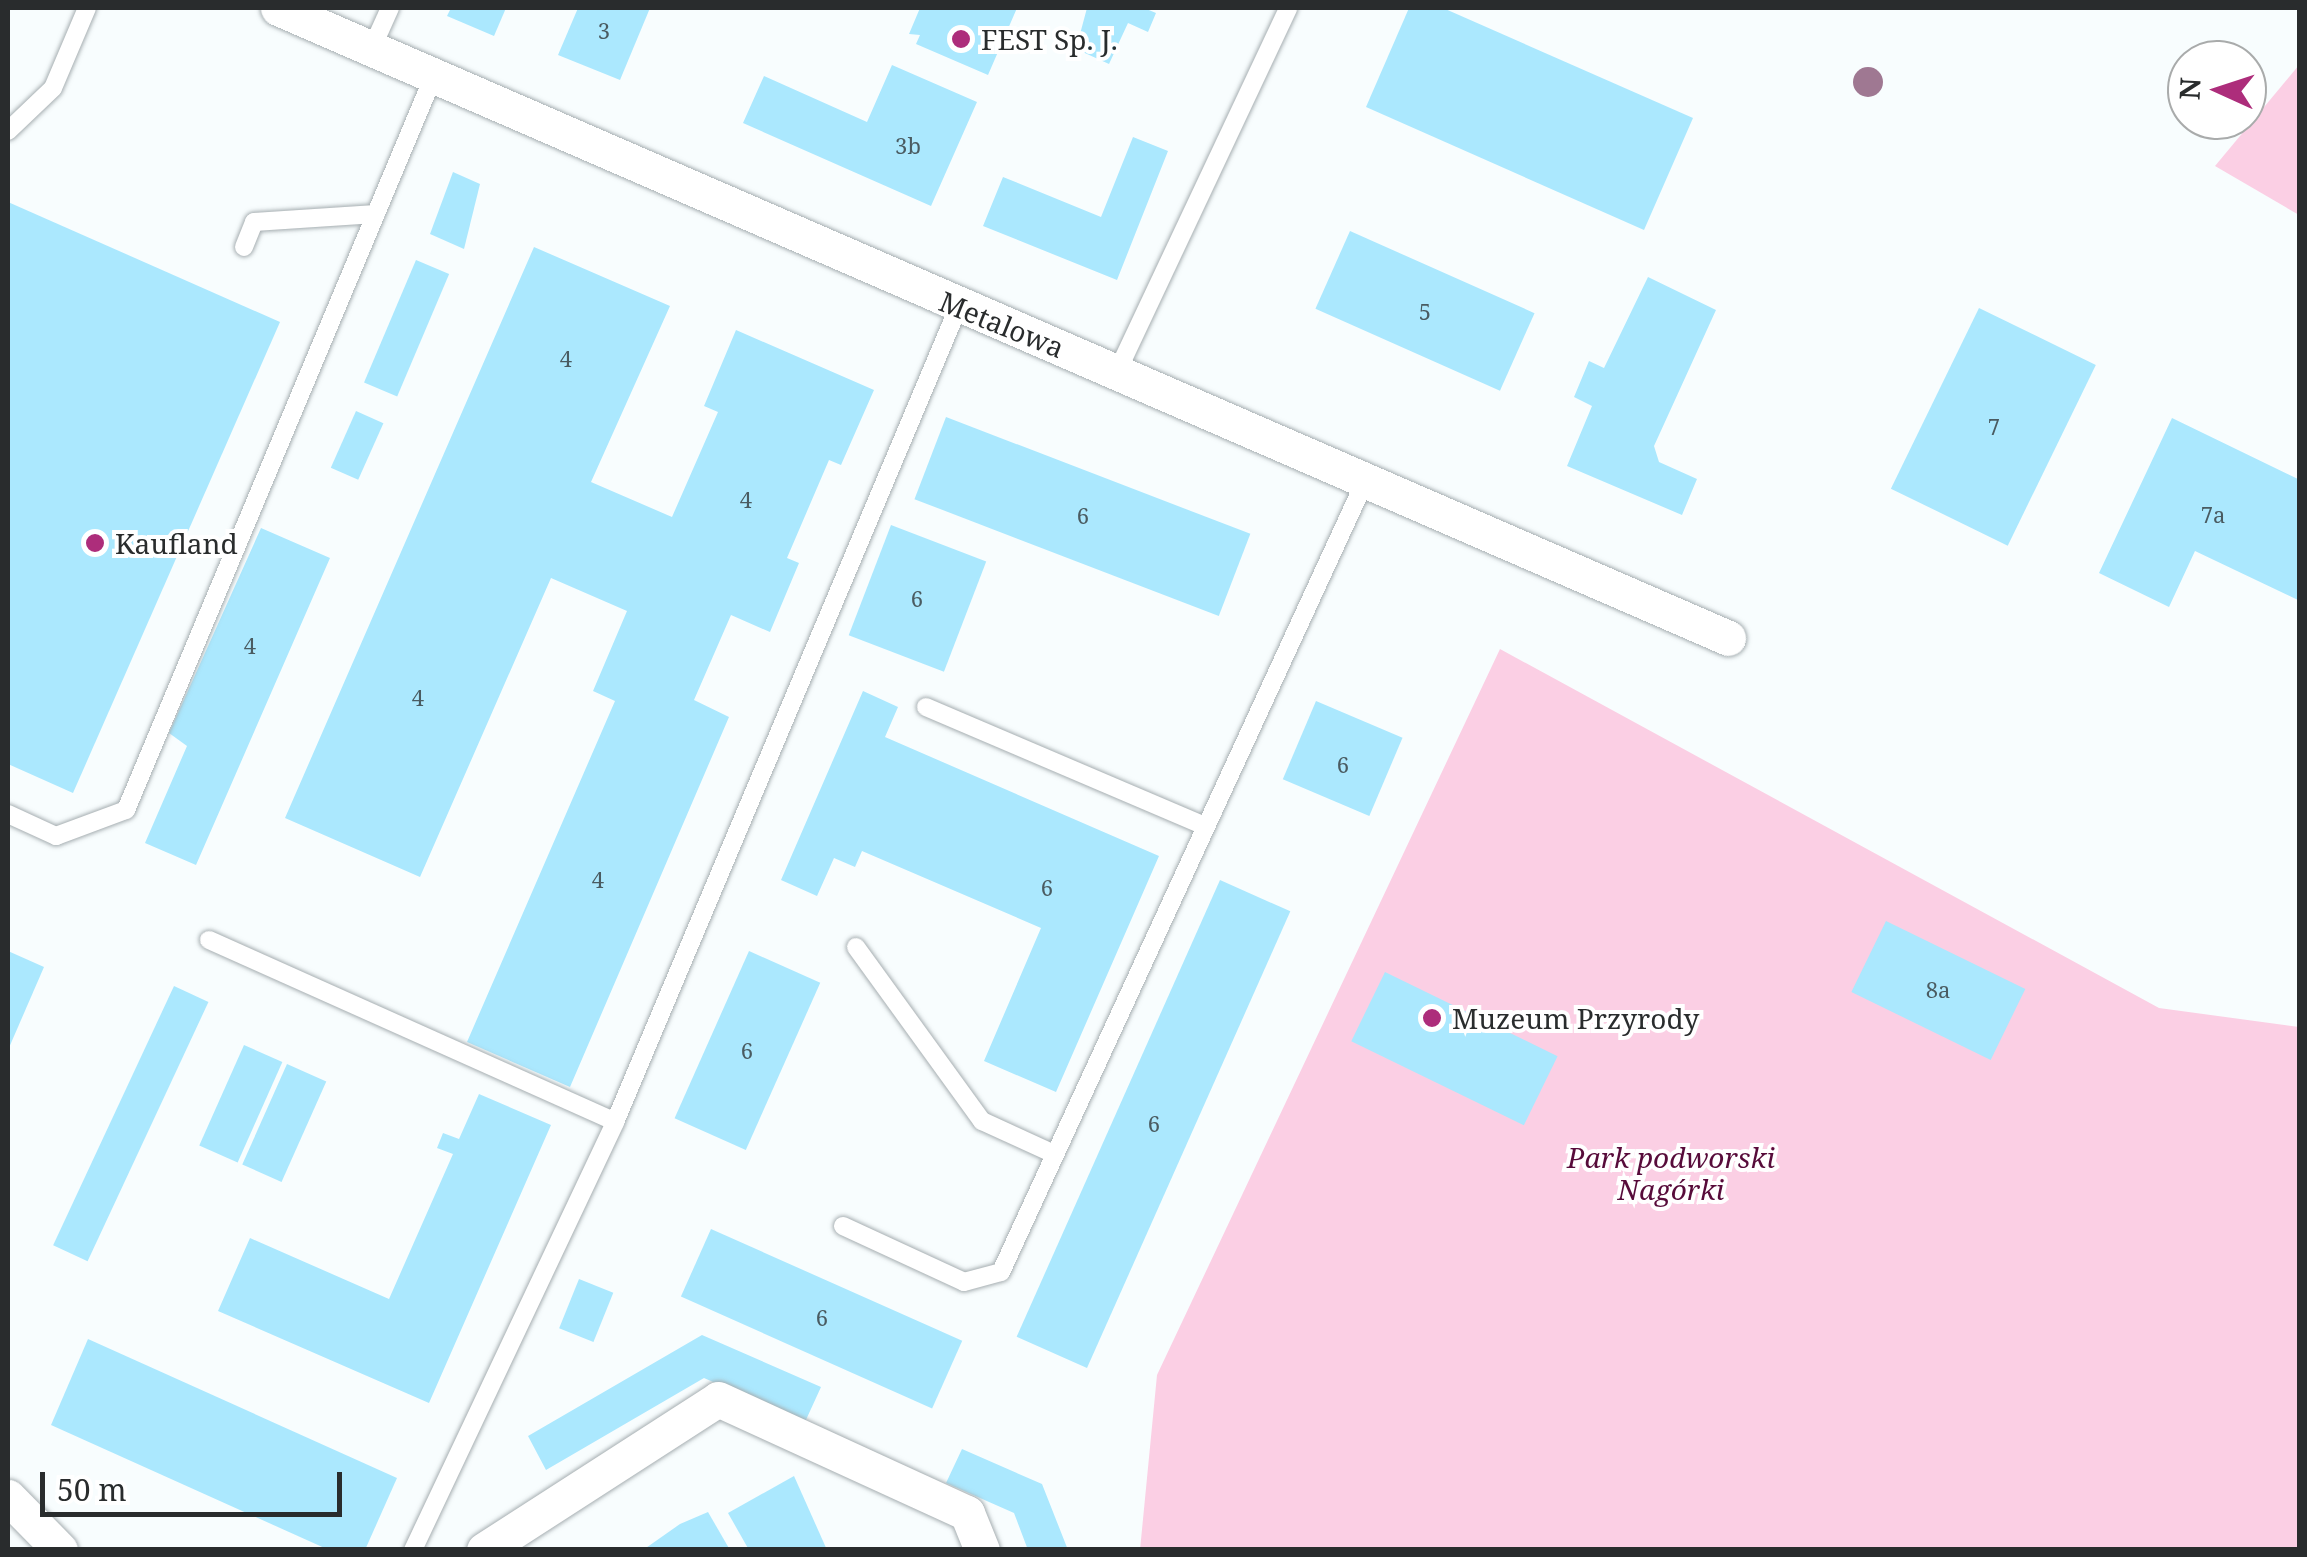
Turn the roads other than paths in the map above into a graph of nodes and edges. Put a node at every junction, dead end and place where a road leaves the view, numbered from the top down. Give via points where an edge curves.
1 (86, 8) edge
2 (278, 8) edge
3 (390, 8) edge
4 (1288, 8) edge
5 (372, 48) junction
6 (434, 75) junction
7 (8, 131) edge
8 (376, 214) junction
9 (244, 247) dead end
10 (958, 308) junction
11 (1118, 370) junction
12 (1367, 477) junction
13 (1728, 638) dead end
14 (926, 707) dead end
15 (8, 814) edge
16 (1200, 824) junction
17 (209, 940) dead end
18 (856, 946) dead end
19 (615, 1122) junction
20 (1054, 1154) junction
21 (843, 1226) dead end
22 (8, 1497) edge
23 (60, 1550) edge
24 (413, 1550) edge
25 (484, 1550) edge
26 (982, 1550) edge

1 - 7 lane via 53,88
2 - 5 street, Metalowa
3 - 5 lane
4 - 11 lane
5 - 6 street, Metalowa
6 - 8 lane
6 - 10 street, Metalowa
8 - 9 lane via 254,222
8 - 15 lane via 126,810 56,836
10 - 11 street, Metalowa
10 - 19 lane
11 - 12 street, Metalowa
12 - 13 street, Metalowa
12 - 16 lane
14 - 16 lane
16 - 20 lane
17 - 19 lane
18 - 20 lane via 982,1121
19 - 24 lane
20 - 21 lane via 1001,1272 964,1282
22 - 23 street
25 - 26 street via 718,1399 967,1513

